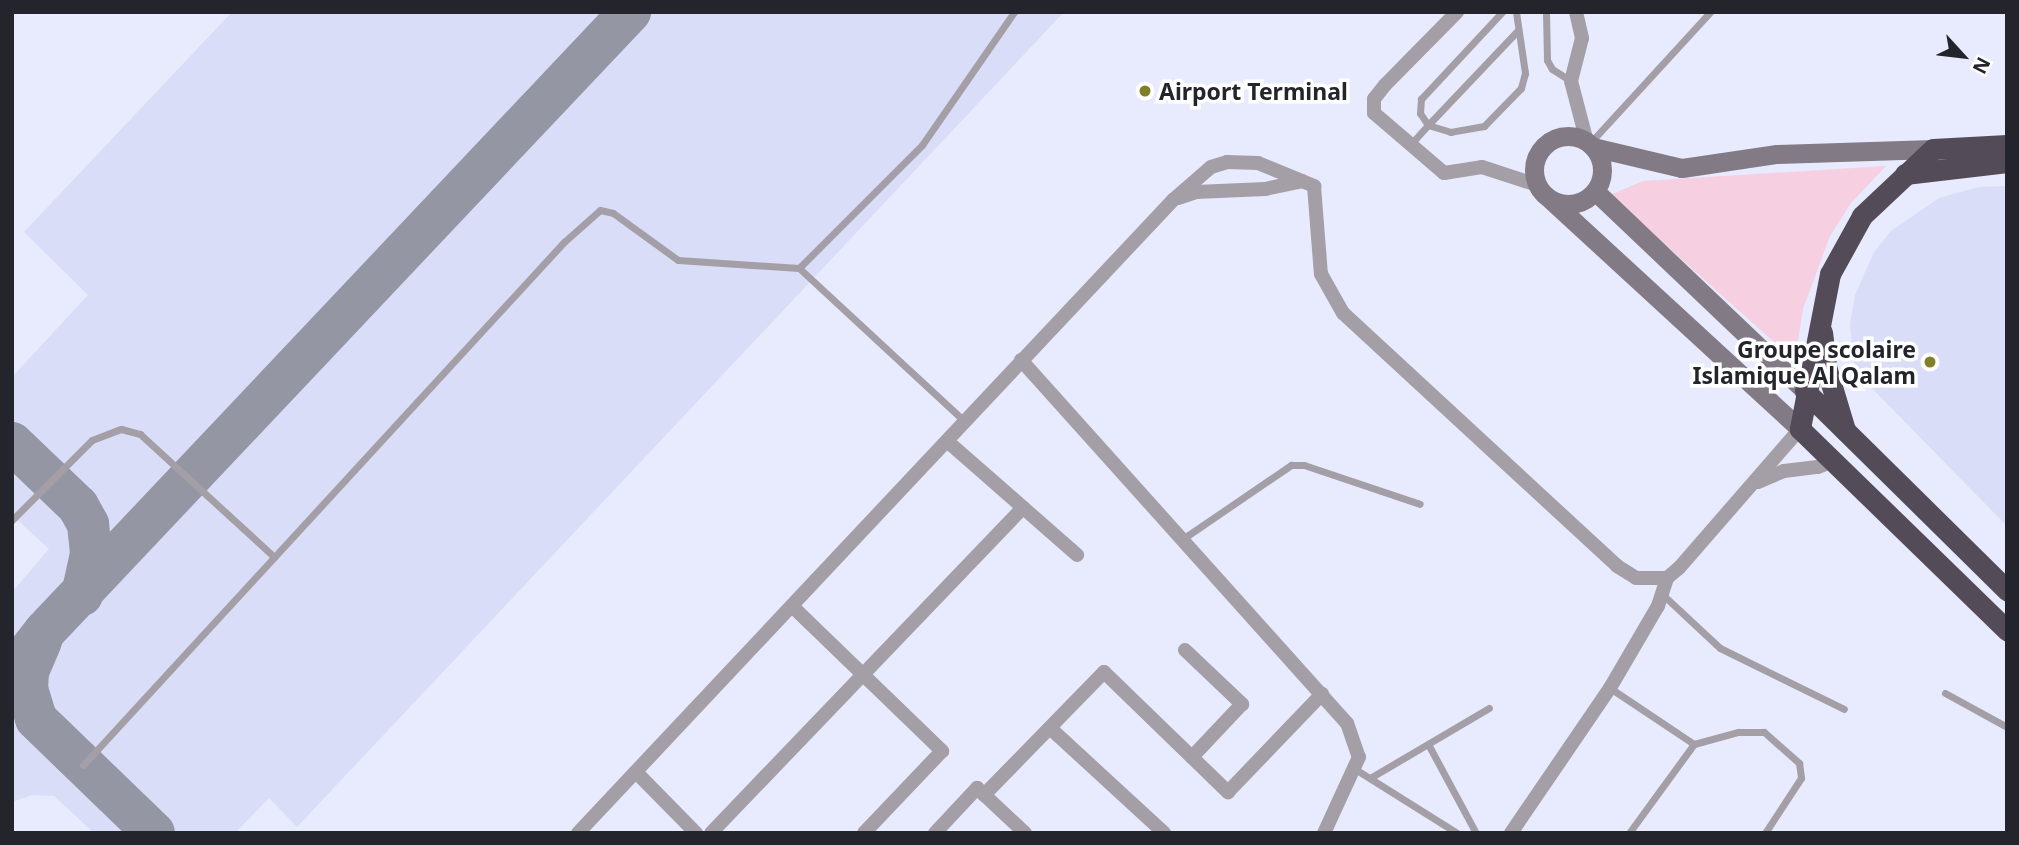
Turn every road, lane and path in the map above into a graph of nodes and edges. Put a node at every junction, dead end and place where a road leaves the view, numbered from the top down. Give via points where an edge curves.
1 (1014, 12) edge
2 (1457, 12) edge
3 (1502, 12) edge
4 (1516, 12) edge
5 (1546, 12) edge
6 (1576, 12) edge
7 (1710, 12) edge
8 (1518, 30) junction
9 (1571, 81) junction
10 (1428, 125) junction
11 (1590, 144) junction
12 (1410, 145) junction
13 (2007, 145) edge
14 (1933, 149) junction
15 (2007, 162) edge
16 (1902, 174) junction
17 (1303, 181) junction
18 (1536, 185) junction
19 (1595, 191) junction
20 (1173, 200) junction
21 (1552, 201) junction
22 (799, 268) junction
23 (1819, 312) junction
24 (1021, 360) junction
25 (1805, 391) junction
26 (964, 421) junction
27 (1800, 429) junction
28 (1845, 429) junction
29 (947, 441) junction
30 (1833, 461) junction
31 (1748, 488) junction
32 (1420, 504) dead end
33 (1023, 508) junction
34 (12, 520) edge
35 (1184, 538) junction
36 (1077, 555) dead end
37 (274, 557) junction
38 (1667, 578) junction
39 (2007, 590) edge
40 (1662, 594) junction
41 (792, 606) junction
42 (2007, 630) edge
43 (1185, 650) dead end
44 (863, 674) junction
45 (1610, 688) junction
46 (1945, 693) dead end
47 (1322, 694) junction
48 (1489, 708) dead end
49 (1844, 709) dead end
50 (2007, 727) edge
51 (1050, 728) junction
52 (1428, 744) junction
53 (1694, 744) junction
54 (1192, 757) junction
55 (83, 765) dead end
56 (1354, 769) junction
57 (636, 772) junction
58 (1370, 778) junction
59 (984, 795) junction
60 (578, 833) edge
61 (696, 833) edge
62 (711, 833) edge
63 (864, 833) edge
64 (936, 833) edge
65 (1025, 833) edge
66 (1164, 833) edge
67 (1324, 833) edge
68 (1457, 833) edge
69 (1476, 833) edge
70 (1511, 833) edge
71 (1629, 833) edge
72 (1765, 833) edge

1 - 22 lane via 922,145
2 - 12 street via 1374,99 1374,113
3 - 10 lane via 1421,99 1420,113
4 - 8 lane
5 - 9 lane via 1547,60
6 - 9 street via 1582,38
7 - 11 lane
8 - 10 lane
8 - 10 lane via 1524,82 1494,119 1473,130 1451,132
9 - 11 street
10 - 12 lane
11 - 14 street via 1682,168 1777,154
11 - 18 street via 1566,136 1545,145 1534,164
11 - 19 street via 1601,164
12 - 18 street via 1444,173 1482,167
13 - 14 highway
14 - 16 highway
15 - 16 highway
16 - 23 highway via 1862,216 1841,247
17 - 20 street via 1265,189 1196,192
17 - 20 street via 1258,163 1227,162 1211,167
17 - 38 street via 1317,191 1321,274 1343,313 1617,566 1636,578
18 - 21 street
19 - 21 street via 1575,204
19 - 25 street
20 - 24 street
21 - 27 street
22 - 26 lane
22 - 37 lane via 678,260 613,213 600,210 564,242
23 - 25 highway
23 - 28 highway via 1827,370
24 - 26 street
24 - 35 street
25 - 27 highway
25 - 28 highway
26 - 29 street
27 - 30 highway
27 - 31 street
28 - 30 highway
28 - 39 highway
29 - 33 street
29 - 41 street
30 - 31 street via 1784,471
30 - 42 highway
31 - 38 street
32 - 35 lane via 1304,465 1291,465
33 - 36 street
33 - 44 street
34 - 37 lane via 92,440 121,429 140,434
35 - 47 street
37 - 55 lane
38 - 40 street
40 - 45 street
40 - 49 lane via 1720,648
41 - 44 street
41 - 57 street
43 - 54 street via 1242,704
44 - 62 street
44 - 63 street via 943,751
45 - 53 lane
45 - 70 street
46 - 50 lane
47 - 54 street via 1228,792
47 - 56 street via 1354,739 1359,757
48 - 52 lane
51 - 54 street via 1104,672
51 - 59 street
51 - 66 street
52 - 58 lane
52 - 69 lane
53 - 71 lane
53 - 72 lane via 1738,732 1764,732 1799,763 1801,778
56 - 58 lane
56 - 67 street
57 - 60 street
57 - 61 street
58 - 68 lane
59 - 64 street via 977,788
59 - 65 street

